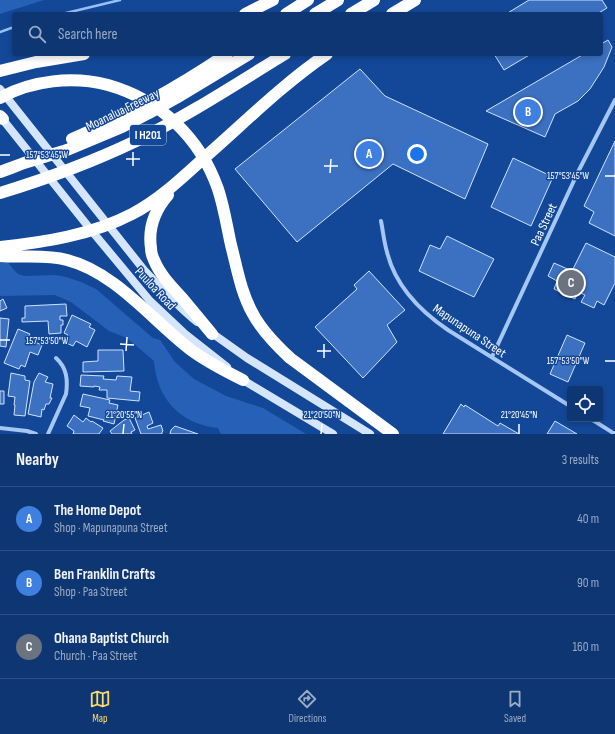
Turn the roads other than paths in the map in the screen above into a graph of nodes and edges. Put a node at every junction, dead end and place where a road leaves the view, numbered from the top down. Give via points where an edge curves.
1 (273, 0) edge
2 (308, 0) edge
3 (338, 0) edge
4 (374, 0) edge
5 (415, 0) edge
6 (249, 12) edge
7 (289, 12) edge
8 (318, 12) edge
9 (354, 12) edge
10 (395, 12) edge
11 (72, 56) edge
12 (224, 56) edge
13 (245, 56) edge
14 (282, 56) edge
15 (324, 56) edge
16 (0, 62) edge
17 (36, 62) junction
18 (0, 71) edge
19 (0, 89) edge
20 (0, 98) edge
21 (615, 100) edge
22 (1, 117) edge
23 (24, 163) junction
24 (0, 172) edge
25 (188, 173) junction
26 (0, 193) edge
27 (381, 221) dead end
28 (108, 225) junction
29 (91, 230) junction
30 (0, 247) edge
31 (0, 256) edge
32 (212, 334) junction
33 (492, 357) junction
34 (56, 358) dead end
35 (243, 380) junction
36 (567, 404) edge
37 (596, 422) edge
38 (0, 428) edge
39 (36, 434) edge
40 (48, 434) edge
41 (333, 434) edge
42 (370, 434) edge
43 (393, 434) edge
44 (615, 434) edge

1 - 6 highway
2 - 7 highway
3 - 8 highway
4 - 9 highway
5 - 10 highway
11 - 17 highway
12 - 23 highway via 130,113
13 - 23 highway, Moanalua Freeway / I H201 via 122,127 67,150
14 - 26 highway, I H201 via 136,141 77,167
15 - 25 highway via 277,93
16 - 17 highway
17 - 18 highway
19 - 28 main road, Puuloa Road
20 - 43 highway via 16,90 44,83 85,80 126,91 164,113 185,132 207,164 218,190 243,292 253,315 278,348
21 - 33 street, Paa Street via 578,172
22 - 29 main road, Puuloa Road
23 - 24 highway, Moanalua Freeway / I H201
25 - 28 highway via 144,208
25 - 32 highway via 161,203 154,215 150,246 153,259 166,280
27 - 33 street, Mapunapuna Street via 389,260 410,295 438,323
28 - 29 highway
28 - 32 main road, Puuloa Road via 165,293
29 - 30 highway via 44,241
29 - 35 main road, Puuloa Road via 150,301 185,334
31 - 35 highway via 51,257 92,269 121,289 203,360
32 - 42 main road, Puuloa Road
33 - 36 street, Mapunapuna Street
34 - 40 street via 65,371 67,387
35 - 41 main road, Puuloa Road
37 - 44 street
38 - 39 street

